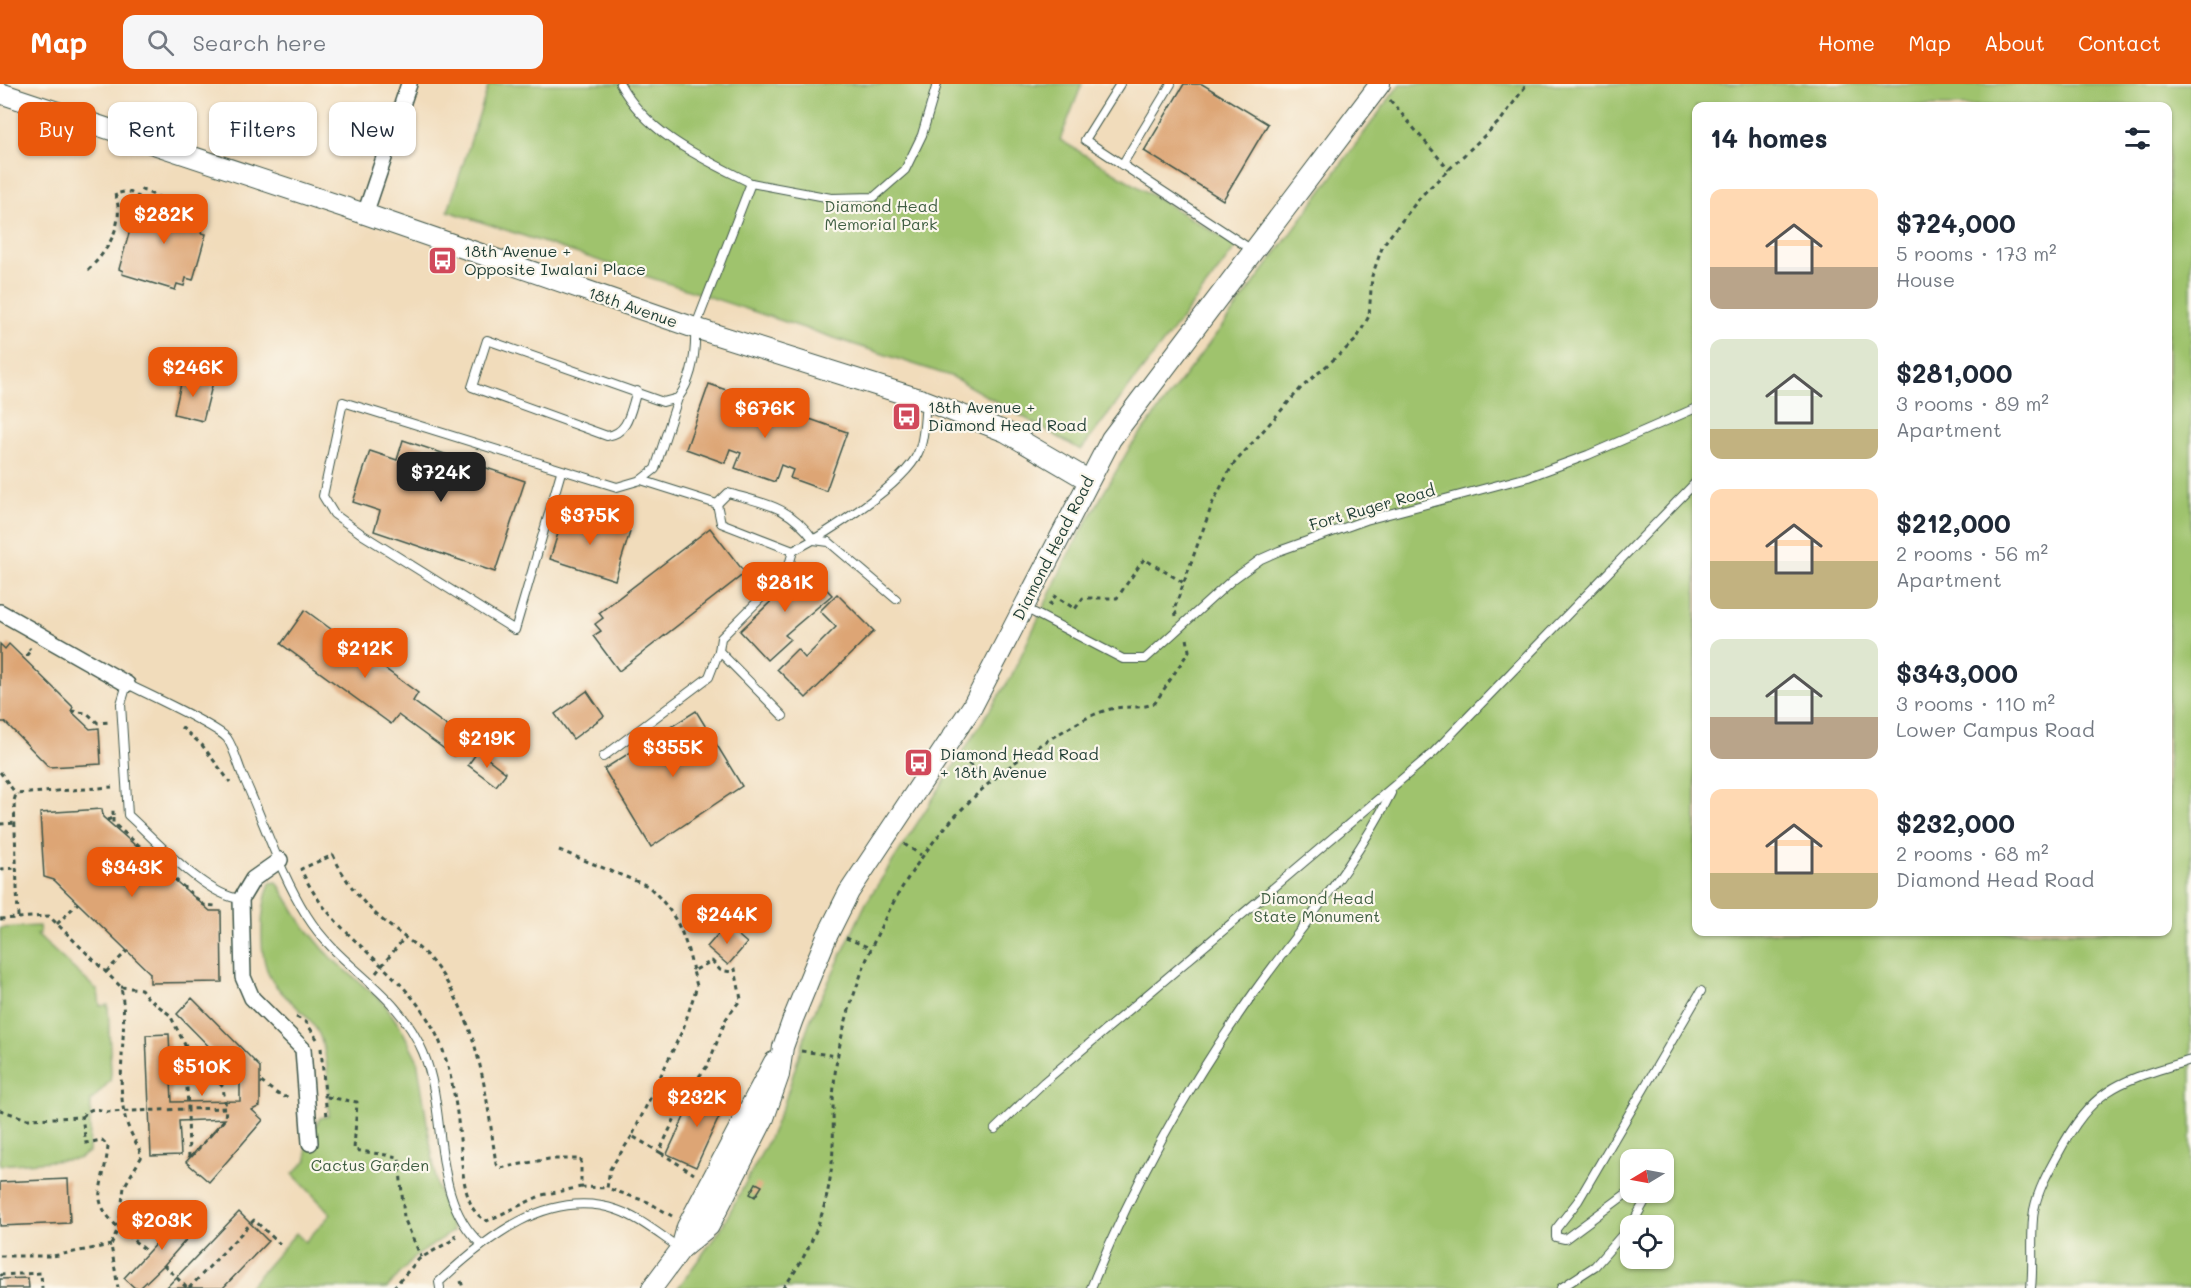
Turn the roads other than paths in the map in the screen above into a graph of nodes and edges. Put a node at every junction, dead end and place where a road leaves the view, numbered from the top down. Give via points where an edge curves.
1 (409, 84) edge
2 (620, 84) edge
3 (937, 84) edge
4 (1120, 84) edge
5 (1171, 84) edge
6 (1379, 86) edge
7 (0, 93) edge
8 (1122, 165) junction
9 (752, 183) junction
10 (364, 214) junction
11 (1254, 251) junction
12 (695, 328) junction
13 (636, 391) junction
14 (678, 398) junction
15 (926, 401) junction
16 (1692, 410) edge
17 (561, 472) junction
18 (641, 480) junction
19 (1088, 480) junction
20 (1692, 486) edge
21 (717, 504) junction
22 (814, 540) junction
23 (793, 551) junction
24 (896, 599) dead end
25 (1022, 606) junction
26 (0, 612) edge
27 (719, 651) junction
28 (128, 684) junction
29 (783, 716) dead end
30 (603, 757) dead end
31 (1393, 789) junction
32 (279, 860) junction
33 (241, 899) junction
34 (1701, 991) dead end
35 (2191, 1060) edge
36 (995, 1129) dead end
37 (310, 1143) dead end
38 (1620, 1198) edge
39 (1620, 1238) edge
40 (481, 1244) junction
41 (681, 1249) junction
42 (440, 1288) edge
43 (652, 1288) edge
44 (1090, 1288) edge
45 (1561, 1288) edge
46 (2031, 1288) edge

1 - 10 street
2 - 9 lane via 629,100 657,128 691,152
3 - 9 lane via 922,135 905,170 874,198 831,198
4 - 8 lane via 1085,140
5 - 8 lane
6 - 11 street, Diamond Head Road
7 - 10 street, 18th Avenue
8 - 11 lane
9 - 12 lane
10 - 12 street, 18th Avenue
11 - 19 street, Diamond Head Road via 1118,427
12 - 14 lane via 696,352
12 - 15 street, 18th Avenue
13 - 13 lane via 487,340 472,387 607,436 618,434 625,427
13 - 14 lane via 663,402
14 - 18 lane via 655,469
15 - 19 street, 18th Avenue via 1006,432
15 - 22 lane via 920,451 912,465
16 - 25 lane, Fort Ruger Road via 1528,477 1365,520 1262,559 1232,580 1145,659 1123,658
17 - 17 lane via 343,402 323,496 334,514 363,535 515,630
17 - 18 lane via 617,487
18 - 21 lane
19 - 25 street, Diamond Head Road
20 - 31 lane via 1434,752
21 - 22 lane via 729,493 780,507 803,525
21 - 23 lane via 722,523
22 - 23 lane
22 - 24 lane via 829,542
23 - 27 lane via 788,572 721,638
25 - 41 street, Diamond Head Road via 972,707 849,892 809,977 783,1047 779,1075 764,1118 709,1226
26 - 28 street
27 - 29 lane
27 - 30 lane via 709,677
28 - 32 lane via 227,738
28 - 33 lane via 121,704 128,814 207,886
31 - 36 lane via 1044,1082
31 - 44 lane via 1351,865 1254,992 1193,1087 1148,1166
32 - 33 street via 253,879
32 - 40 lane via 318,932 379,988 412,1031 430,1072 451,1192 469,1233
33 - 37 street via 242,966 247,987 252,998 303,1049
34 - 38 lane via 1578,1201 1556,1229 1556,1237 1565,1239
35 - 46 lane via 2116,1086 2090,1104 2073,1125 2034,1209
39 - 45 lane via 1595,1266
40 - 41 lane via 525,1218 558,1207 586,1204 619,1211
40 - 42 lane via 439,1282
41 - 43 street, Diamond Head Road

